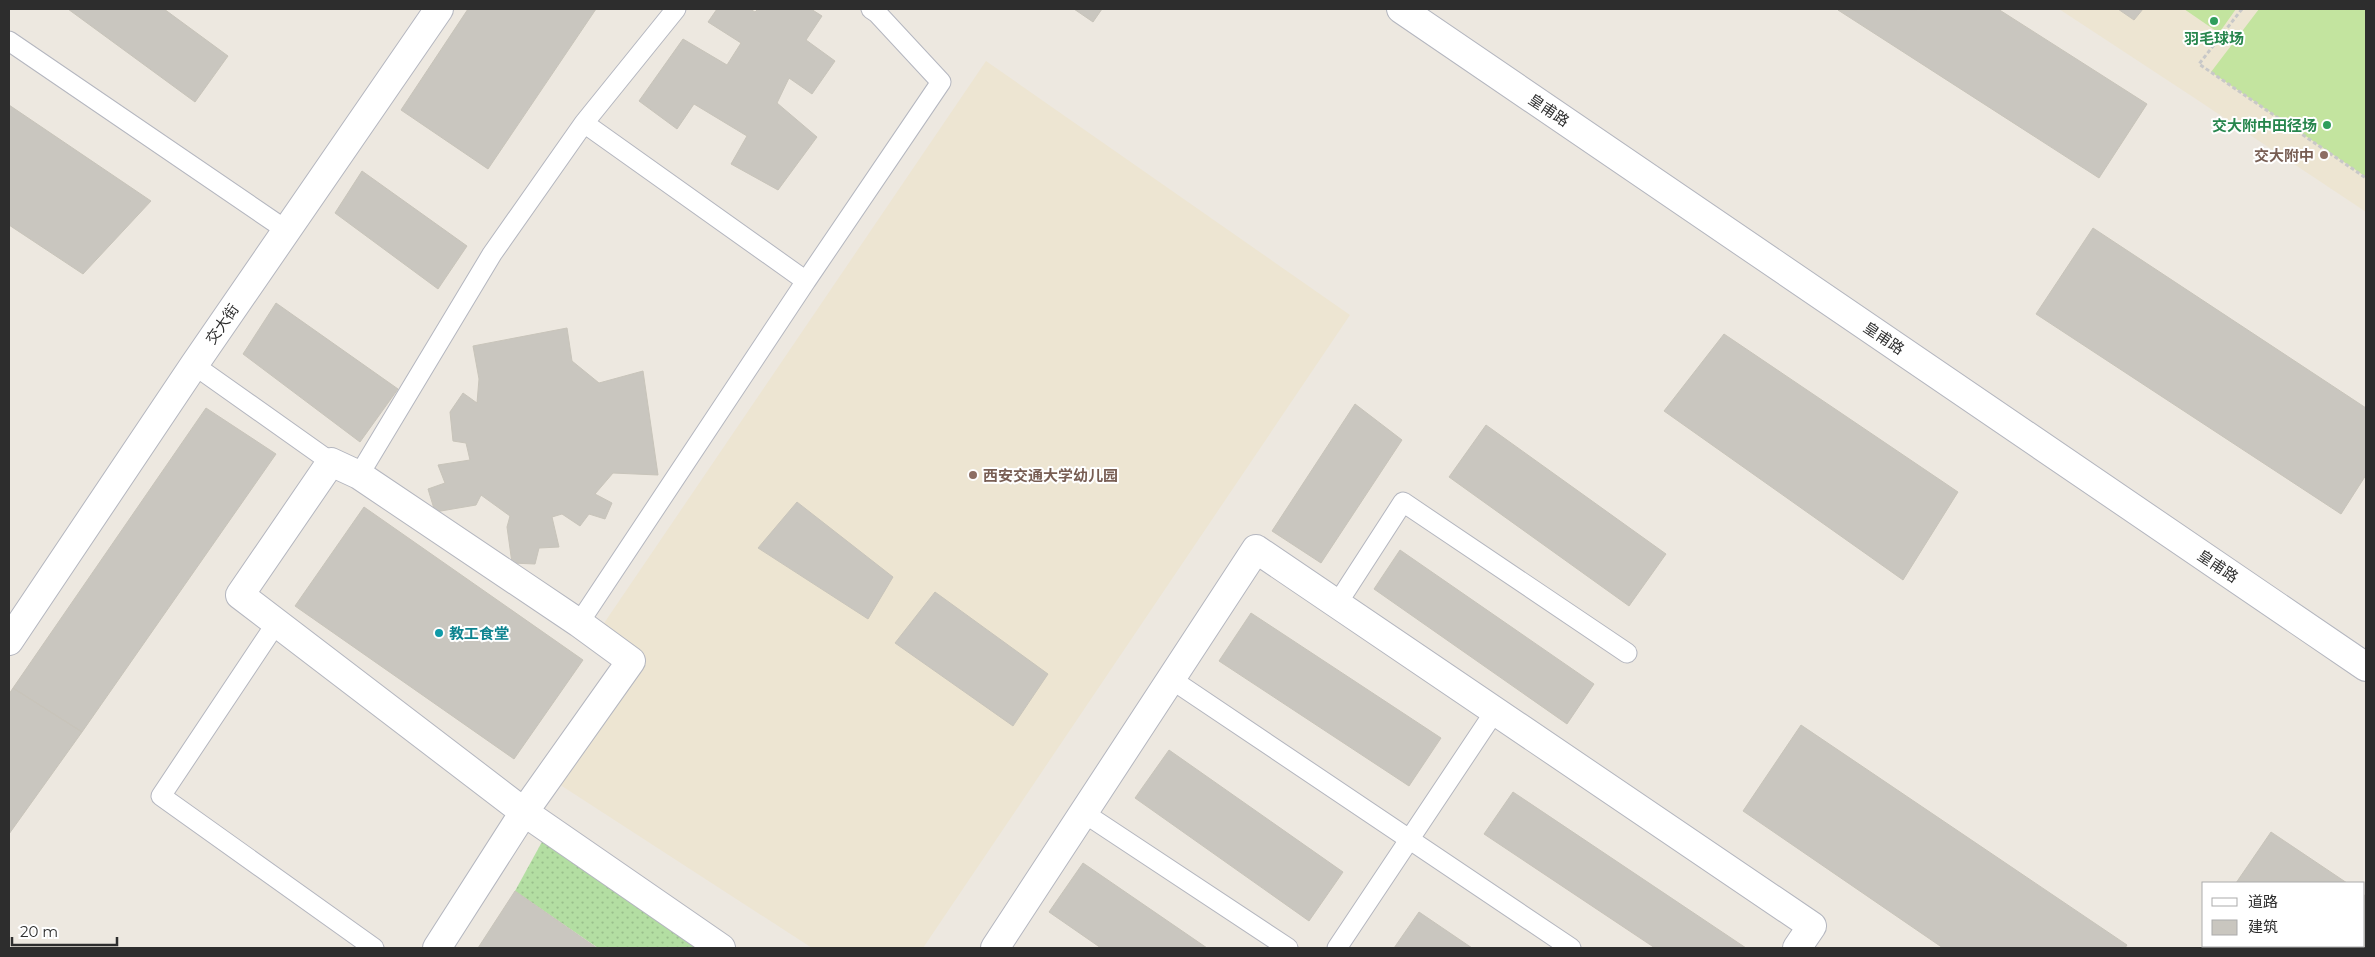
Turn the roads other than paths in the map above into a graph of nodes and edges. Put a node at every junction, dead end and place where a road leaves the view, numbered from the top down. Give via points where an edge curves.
1 (439, 9) edge
2 (676, 9) edge
3 (871, 9) edge
4 (1401, 9) edge
5 (9, 41) edge
6 (584, 122) junction
7 (286, 230) junction
8 (806, 280) junction
9 (194, 365) junction
10 (331, 462) junction
11 (359, 475) junction
12 (1337, 604) junction
13 (276, 622) junction
14 (579, 623) junction
15 (9, 641) edge
16 (1627, 653) dead end
17 (2366, 667) edge
18 (1171, 678) junction
19 (1495, 711) junction
20 (524, 812) junction
21 (1084, 813) junction
22 (1410, 840) junction
23 (1001, 946) edge
24 (374, 948) edge
25 (437, 948) edge
26 (721, 948) edge
27 (1288, 948) edge
28 (1337, 948) edge
29 (1571, 948) edge
30 (1797, 948) edge

1 - 7 street, 交大街
2 - 6 lane
3 - 8 lane via 940,82
4 - 17 street, 皇甫路
5 - 7 lane
6 - 8 lane
6 - 11 lane via 492,254
7 - 9 street, 交大街
8 - 14 lane
9 - 10 lane
9 - 15 street, 交大街
10 - 11 street
10 - 13 street via 240,595
11 - 14 street
12 - 16 lane via 1403,502
12 - 18 street via 1256,549
12 - 19 street
13 - 20 street
13 - 24 lane via 161,796
14 - 20 street via 631,661
18 - 21 street
18 - 22 lane
19 - 22 lane
19 - 30 street via 1812,926
20 - 25 street
20 - 26 street
21 - 23 street
21 - 27 lane
22 - 28 lane
22 - 29 lane

